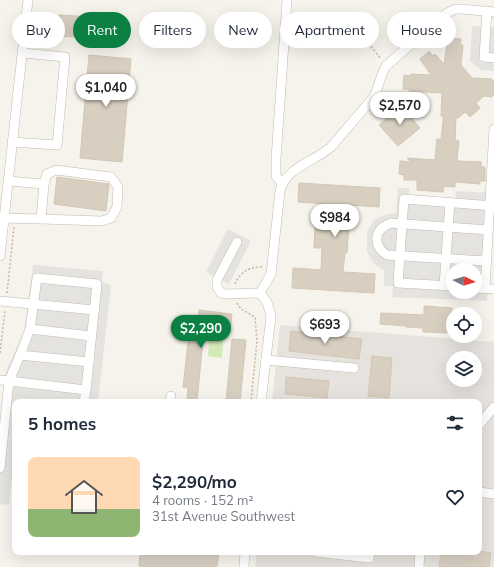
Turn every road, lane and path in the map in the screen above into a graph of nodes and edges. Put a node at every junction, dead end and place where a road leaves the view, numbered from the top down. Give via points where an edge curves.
1 (28, 0) edge
2 (287, 0) edge
3 (490, 11) edge
4 (286, 12) edge
5 (489, 40) edge
6 (284, 48) edge
7 (372, 48) edge
8 (23, 53) junction
9 (494, 58) edge
10 (386, 66) junction
11 (494, 129) edge
12 (12, 142) junction
13 (282, 183) junction
14 (44, 184) junction
15 (5, 186) edge
16 (450, 202) junction
17 (492, 206) edge
18 (4, 218) junction
19 (15, 218) junction
20 (41, 219) junction
21 (402, 224) junction
22 (448, 228) junction
23 (488, 230) junction
24 (238, 242) dead end
25 (0, 256) edge
26 (400, 256) junction
27 (446, 259) junction
28 (486, 261) junction
29 (446, 263) edge
30 (265, 267) dead end
31 (446, 286) edge
32 (489, 288) edge
33 (260, 293) junction
34 (234, 294) junction
35 (3, 301) edge
36 (33, 304) junction
37 (94, 310) junction
38 (30, 329) junction
39 (91, 336) junction
40 (0, 353) edge
41 (20, 355) junction
42 (266, 360) junction
43 (89, 362) junction
44 (354, 368) dead end
45 (4, 380) edge
46 (86, 390) junction
47 (84, 399) edge
48 (251, 399) edge
49 (261, 399) edge
50 (494, 407) edge
51 (482, 421) edge
52 (0, 468) edge
53 (482, 492) edge
54 (494, 494) edge
55 (245, 555) edge
56 (342, 555) edge
57 (370, 555) edge
58 (420, 555) edge
59 (244, 567) edge
60 (419, 567) edge

1 - 8 street
2 - 4 street
3 - 5 street
3 - 10 street via 461,9 449,12
5 - 9 street via 484,57
6 - 13 street via 276,159 276,176
7 - 10 path
8 - 12 street
8 - 12 street via 65,57 57,145
10 - 13 street via 377,92 341,136 324,153 289,174
11 - 17 street
12 - 15 street
13 - 33 street via 271,274
14 - 15 street
14 - 20 street
14 - 20 street via 48,174 56,170 111,177 118,187 117,207 111,218 102,221
15 - 18 street
16 - 17 street
16 - 21 street via 404,199
16 - 22 street
17 - 23 street
18 - 19 street
18 - 25 street
19 - 20 street
19 - 35 path
21 - 22 street
21 - 26 street
21 - 26 street via 386,224 377,237 382,252
22 - 23 street
22 - 27 street
23 - 28 street
24 - 34 street via 217,280 220,293
26 - 27 street
26 - 31 street via 398,283
27 - 28 street
27 - 29 street
28 - 32 street
30 - 34 path via 253,267 244,272 234,286
33 - 34 street
33 - 42 street via 267,302 271,316
34 - 48 path via 241,309 255,317 257,341
35 - 36 street
35 - 40 path
36 - 37 street
36 - 37 street via 37,278 97,284
36 - 38 street
37 - 39 street
38 - 39 street
38 - 41 street
39 - 43 street
41 - 43 street
41 - 45 street
42 - 44 street
42 - 49 street
43 - 46 street
45 - 46 street
45 - 52 street
46 - 47 street
50 - 51 street
53 - 54 street
55 - 59 street
56 - 57 street via 369,558
58 - 60 street

